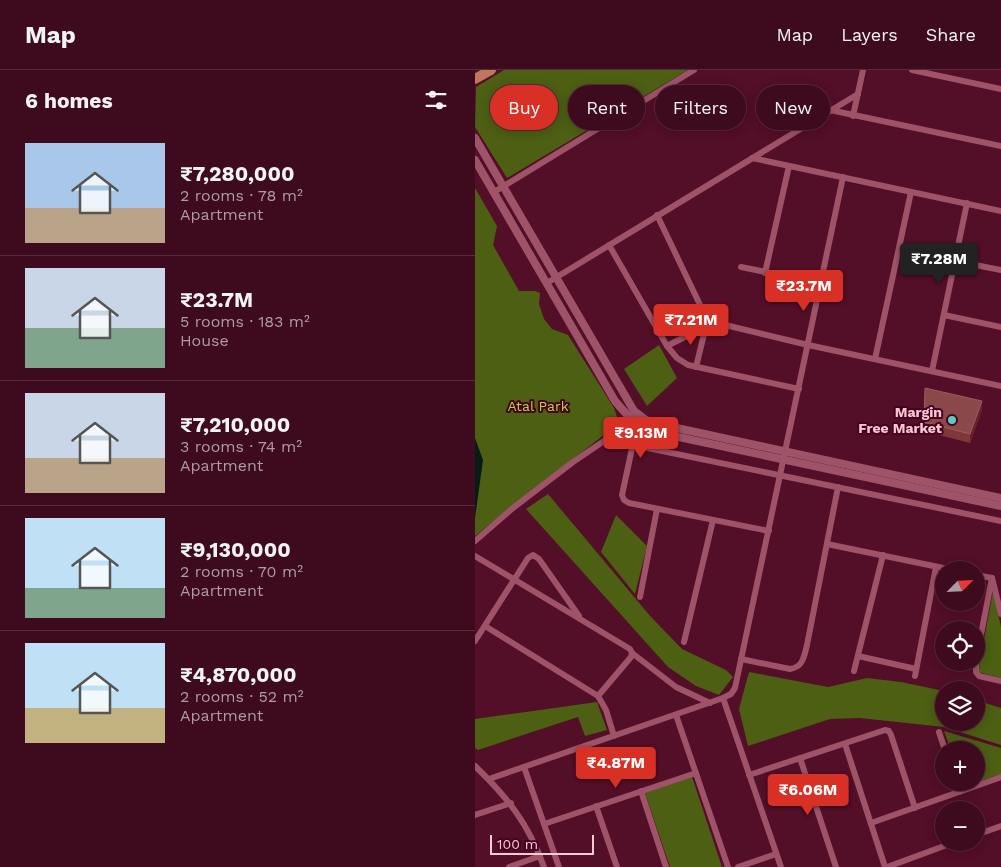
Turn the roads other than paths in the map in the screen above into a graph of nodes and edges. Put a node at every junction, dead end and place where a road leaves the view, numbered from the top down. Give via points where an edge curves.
1 (491, 70) edge
2 (694, 70) edge
3 (863, 70) edge
4 (912, 70) edge
5 (475, 80) edge
6 (1001, 89) edge
7 (857, 94) junction
8 (830, 110) joint
9 (853, 116) junction
10 (798, 130) edge
11 (475, 138) edge
12 (1001, 146) edge
13 (752, 158) junction
14 (475, 160) edge
15 (789, 166) junction
16 (843, 177) junction
17 (503, 186) junction
18 (494, 192) junction
19 (911, 192) junction
20 (967, 203) junction
21 (1001, 211) edge
22 (657, 215) junction
23 (609, 245) junction
24 (955, 261) junction
25 (741, 267) dead end
26 (1001, 270) edge
27 (765, 273) junction
28 (557, 277) junction
29 (547, 283) junction
30 (821, 283) junction
31 (944, 315) junction
32 (708, 318) junction
33 (706, 326) junction
34 (1001, 327) edge
35 (809, 345) junction
36 (667, 346) junction
37 (875, 359) junction
38 (696, 366) junction
39 (932, 371) junction
40 (1001, 386) edge
41 (799, 389) junction
42 (641, 416) junction
43 (633, 421) junction
44 (633, 445) junction
45 (786, 452) junction
46 (784, 461) junction
47 (843, 464) junction
48 (841, 472) junction
49 (781, 475) junction
50 (838, 487) junction
51 (1001, 498) edge
52 (1001, 506) edge
53 (657, 508) junction
54 (713, 520) junction
55 (1001, 521) edge
56 (769, 531) junction
57 (475, 541) edge
58 (827, 544) junction
59 (883, 555) junction
60 (475, 556) edge
61 (935, 566) edge
62 (935, 571) edge
63 (985, 577) edge
64 (992, 578) junction
65 (515, 580) junction
66 (640, 597) dead end
67 (1001, 614) edge
68 (581, 620) junction
69 (984, 621) edge
70 (485, 626) junction
71 (475, 642) edge
72 (684, 642) dead end
73 (632, 653) junction
74 (858, 656) junction
75 (741, 659) junction
76 (854, 671) dead end
77 (976, 671) edge
78 (1001, 681) edge
79 (598, 696) junction
80 (723, 698) junction
81 (710, 703) junction
82 (676, 714) junction
83 (939, 732) dead end
84 (614, 736) junction
85 (942, 741) edge
86 (845, 744) junction
87 (800, 758) junction
88 (475, 766) edge
89 (524, 767) junction
90 (696, 773) junction
91 (749, 775) junction
92 (1001, 777) edge
93 (489, 779) junction
94 (641, 791) junction
95 (959, 792) joint
96 (511, 803) junction
97 (597, 806) junction
98 (915, 808) junction
99 (475, 815) edge
100 (871, 823) junction
101 (544, 824) junction
102 (1001, 826) edge
103 (985, 832) edge
104 (935, 849) edge
105 (776, 854) junction
106 (540, 856) junction
107 (509, 867) edge
108 (544, 867) edge
109 (559, 867) edge
110 (617, 867) edge
111 (666, 867) edge
112 (727, 867) edge
113 (738, 867) edge
114 (781, 867) edge
115 (836, 867) edge
116 (886, 867) edge

1 - 5 main road
2 - 17 street
3 - 7 street
4 - 6 street
7 - 8 street
7 - 9 street
8 - 9 street
9 - 12 street
10 - 13 street
11 - 17 street
13 - 15 street
13 - 22 street
14 - 18 street
15 - 16 street
15 - 27 street
16 - 19 street
16 - 30 street
17 - 18 street
17 - 28 street
18 - 29 street
19 - 20 street
19 - 37 street
20 - 21 street
20 - 24 street
22 - 23 street
22 - 32 street
23 - 28 street
23 - 36 street
24 - 26 street
24 - 31 street
25 - 27 street
27 - 30 street
28 - 29 street
28 - 42 street via 634,411
29 - 43 street via 615,401
30 - 35 street
31 - 34 street
31 - 39 street
32 - 33 street
32 - 35 street via 717,323
33 - 36 street
33 - 38 street
35 - 37 street
35 - 41 street
36 - 38 street via 677,358
37 - 39 street
38 - 41 street
39 - 40 street
41 - 45 street
42 - 43 street
42 - 45 street via 663,425
43 - 44 street
43 - 46 street via 646,430
43 - 57 street via 536,490
44 - 49 street
44 - 53 street via 623,495 629,503
45 - 46 street
45 - 47 street
46 - 48 street
46 - 49 street
47 - 48 street
47 - 51 street
48 - 52 street
49 - 50 street
49 - 56 street
50 - 55 street
50 - 58 street
53 - 54 street
53 - 66 street
54 - 56 street
54 - 72 street
56 - 75 street
58 - 59 street
58 - 75 street via 801,665 790,669
59 - 61 street
59 - 74 street
60 - 65 street
62 - 74 street via 915,672
63 - 64 street
64 - 67 street
64 - 69 street
65 - 68 street
65 - 68 street via 528,558 537,556
65 - 70 street
68 - 73 street
70 - 71 street
70 - 79 street
73 - 79 street
73 - 81 street via 670,682
74 - 76 street
75 - 80 street via 735,688
77 - 78 street via 979,676
79 - 84 street
80 - 81 street
80 - 91 street
81 - 82 street
82 - 84 street
82 - 90 street
83 - 85 street
84 - 89 street
86 - 87 street
86 - 98 street via 889,731
86 - 100 street
87 - 91 street
87 - 115 street
88 - 93 street
89 - 93 street
89 - 101 street
90 - 94 street
90 - 112 street
91 - 105 street
92 - 95 street
93 - 96 street
94 - 97 street
94 - 111 street
95 - 98 street
96 - 99 street
96 - 106 street
97 - 101 street
97 - 110 street
98 - 100 street
100 - 116 street
101 - 109 street
102 - 103 street
104 - 116 street
105 - 113 street
105 - 114 street
106 - 107 street
106 - 108 street

